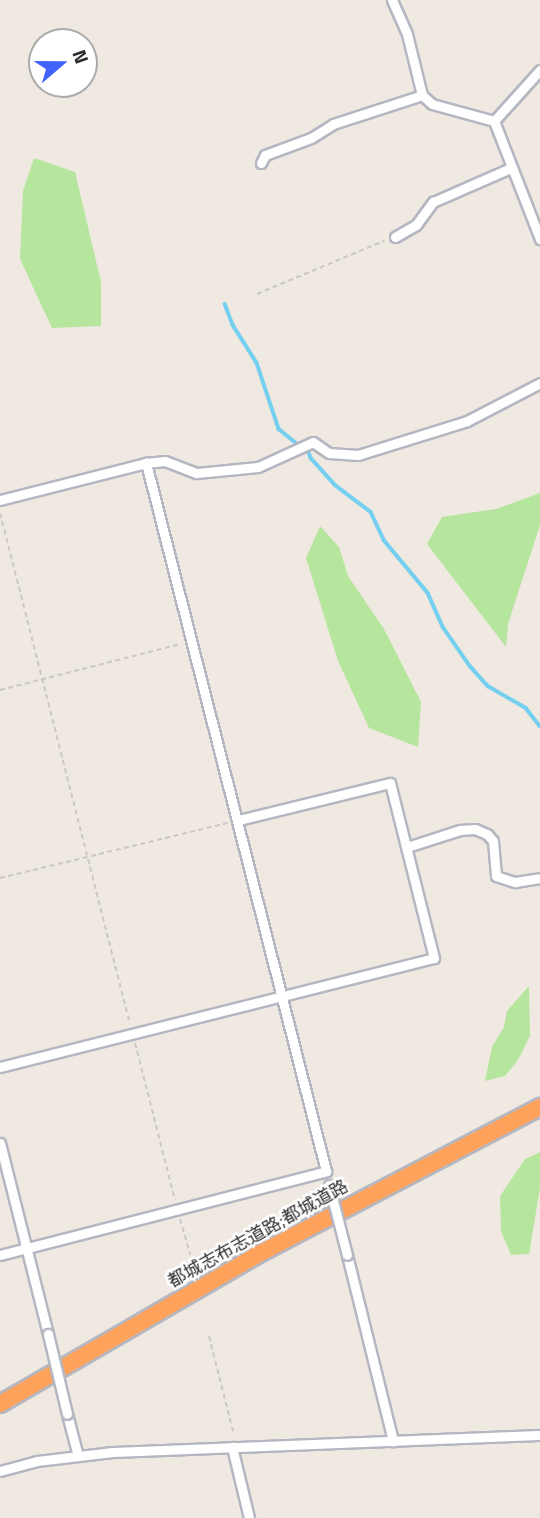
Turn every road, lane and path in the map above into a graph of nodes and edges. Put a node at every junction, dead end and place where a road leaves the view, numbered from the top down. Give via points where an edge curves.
1 (392, 0) edge
2 (540, 70) edge
3 (422, 95) junction
4 (494, 121) junction
5 (261, 163) dead end
6 (512, 168) junction
7 (395, 237) joint
8 (540, 239) edge
9 (257, 295) dead end
10 (540, 383) edge
11 (146, 463) junction
12 (0, 500) edge
13 (0, 513) edge
14 (192, 642) junction
15 (42, 679) junction
16 (0, 690) edge
17 (238, 820) junction
18 (407, 847) junction
19 (88, 856) junction
20 (0, 878) edge
21 (540, 878) edge
22 (283, 996) junction
23 (132, 1034) junction
24 (0, 1067) edge
25 (537, 1108) edge
26 (0, 1143) edge
27 (326, 1171) junction
28 (177, 1210) junction
29 (26, 1249) junction
30 (0, 1255) edge
31 (190, 1255) dead end
32 (209, 1336) dead end
33 (0, 1404) edge
34 (540, 1435) edge
35 (393, 1441) junction
36 (234, 1447) junction
37 (78, 1456) junction
38 (0, 1471) edge
39 (249, 1518) edge

1 - 3 street via 407,34
2 - 4 street
3 - 4 street via 432,104
3 - 5 street via 333,124 311,138 265,155
4 - 6 street
6 - 7 street via 433,202 416,225
6 - 8 street
7 - 9 path
10 - 11 street via 467,421 358,455 329,453 313,442 279,460 250,468 197,473 165,461
11 - 12 street
11 - 14 street
13 - 15 path
14 - 15 path
14 - 17 street
15 - 16 path
15 - 19 path
17 - 18 street via 390,783
17 - 19 path
17 - 22 street
18 - 21 street via 475,829 493,841 496,876 515,882
18 - 22 street via 434,958
19 - 20 path
19 - 23 path
22 - 23 street
22 - 27 street
23 - 24 street
23 - 28 path
25 - 33 highway, 都城志布志道路;都城道路 via 255,1256
26 - 29 street
27 - 28 street
27 - 35 street, bridge
28 - 29 street
28 - 31 path
29 - 30 street
29 - 37 street, bridge
32 - 36 path
34 - 35 street
35 - 36 street
36 - 37 street
36 - 39 street
37 - 38 street

